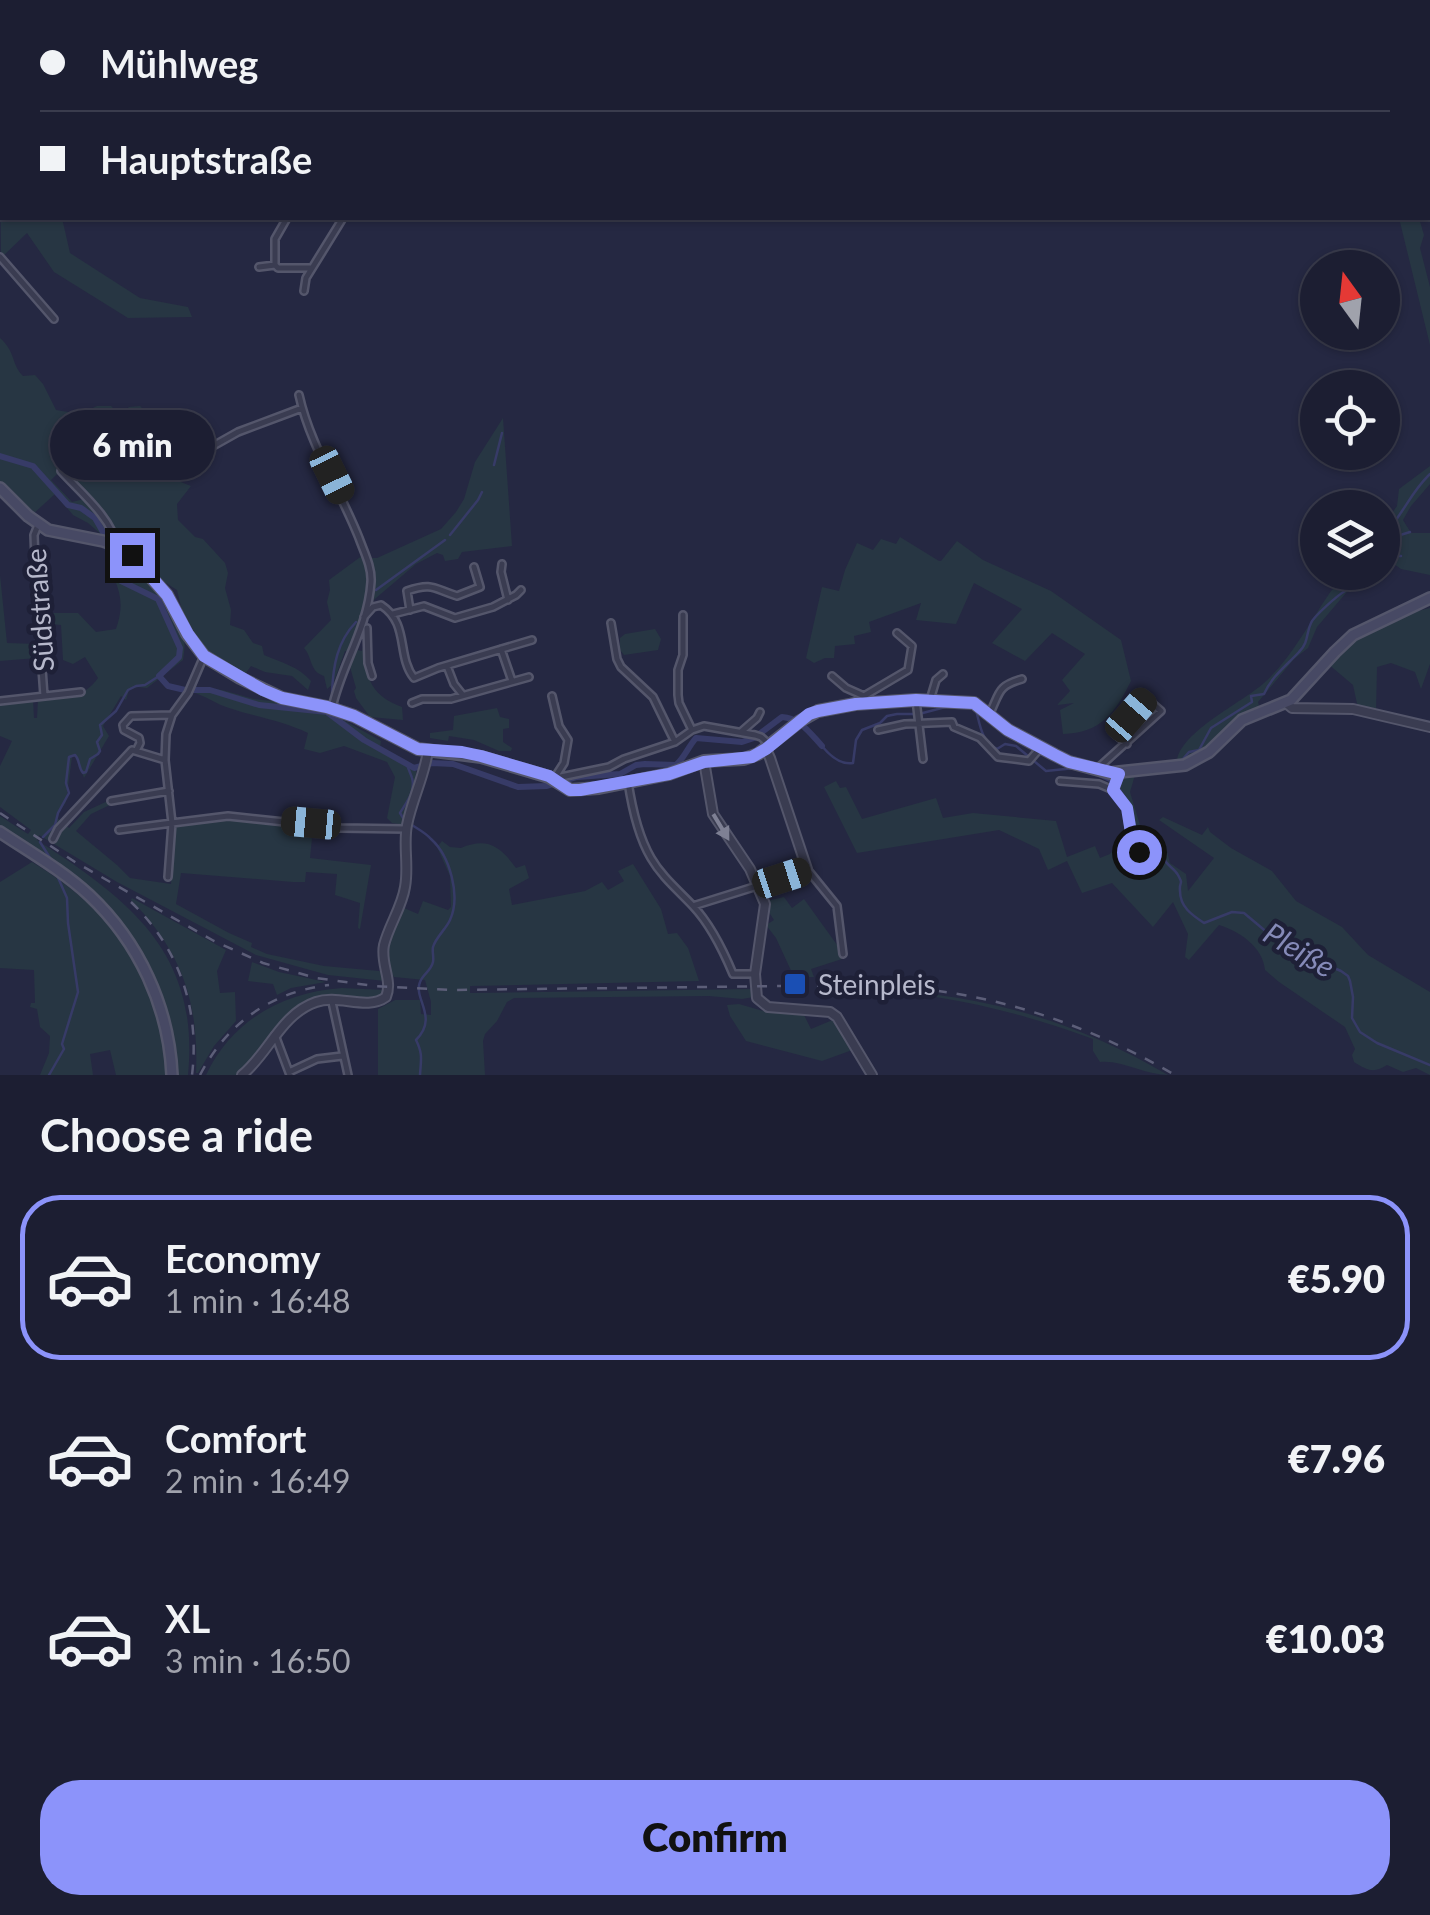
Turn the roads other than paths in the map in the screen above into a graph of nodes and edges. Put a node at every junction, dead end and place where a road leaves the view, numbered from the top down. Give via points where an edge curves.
1 (286, 220) edge
2 (342, 220) edge
3 (0, 257) edge
4 (275, 265) junction
5 (259, 267) dead end
6 (312, 268) junction
7 (304, 291) dead end
8 (54, 319) dead end
9 (299, 394) dead end
10 (302, 408) junction
11 (61, 471) dead end
12 (158, 478) dead end
13 (0, 488) edge
14 (38, 525) junction
15 (110, 543) junction
16 (502, 564) dead end
17 (474, 567) dead end
18 (522, 590) dead end
19 (1430, 598) edge
20 (508, 600) junction
21 (410, 610) junction
22 (393, 614) junction
23 (683, 616) dead end
24 (362, 620) junction
25 (611, 623) dead end
26 (365, 629) junction
27 (897, 633) dead end
28 (532, 640) dead end
29 (500, 649) junction
30 (204, 656) junction
31 (448, 666) junction
32 (943, 674) dead end
33 (372, 676) dead end
34 (832, 676) dead end
35 (529, 677) dead end
36 (1022, 679) dead end
37 (512, 682) junction
38 (81, 692) dead end
39 (463, 695) junction
40 (44, 696) junction
41 (552, 696) dead end
42 (865, 700) junction
43 (916, 700) junction
44 (930, 700) junction
45 (0, 701) edge
46 (412, 703) dead end
47 (1286, 703) junction
48 (332, 708) junction
49 (760, 712) dead end
50 (172, 714) junction
51 (988, 716) junction
52 (916, 717) junction
53 (1430, 727) edge
54 (692, 730) junction
55 (878, 730) dead end
56 (741, 732) junction
57 (675, 742) junction
58 (1127, 744) junction
59 (768, 749) junction
60 (136, 751) junction
61 (1034, 754) junction
62 (428, 755) junction
63 (924, 759) dead end
64 (165, 760) junction
65 (704, 762) junction
66 (1097, 768) junction
67 (1118, 776) junction
68 (1060, 781) dead end
69 (556, 782) junction
70 (628, 782) junction
71 (1113, 790) junction
72 (169, 791) junction
73 (111, 801) dead end
74 (172, 822) junction
75 (407, 826) junction
76 (119, 830) dead end
77 (4, 835) edge
78 (53, 839) dead end
79 (1132, 839) junction
80 (1157, 846) dead end
81 (1149, 861) dead end
82 (807, 870) junction
83 (168, 877) dead end
84 (758, 886) junction
85 (693, 906) junction
86 (843, 954) dead end
87 (754, 974) junction
88 (331, 999) junction
89 (275, 1035) junction
90 (343, 1056) junction
91 (290, 1074) edge
92 (172, 1075) edge
93 (242, 1075) edge
94 (348, 1075) edge
95 (872, 1075) edge

1 - 4 street via 276,239
2 - 6 street
3 - 8 street
4 - 5 street
4 - 6 street
6 - 7 street
9 - 10 street
10 - 12 street via 238,432
10 - 24 street via 369,564
11 - 15 street via 98,510 115,536
13 - 14 main road
14 - 15 main road
14 - 40 street, Südstraße
15 - 30 main road via 132,555 167,595
16 - 20 street
17 - 21 street via 480,587 458,596 422,586 408,591
18 - 20 street
19 - 47 main road via 1353,635
20 - 21 street via 455,618 431,607
21 - 22 street
22 - 24 street via 377,605
22 - 31 street via 410,674 418,678
23 - 54 street via 678,695
24 - 26 street
25 - 57 street via 621,667 654,696
26 - 33 street
26 - 48 street
27 - 42 street via 912,646 908,670
28 - 29 street
29 - 31 street
29 - 37 street
30 - 48 main road via 282,698
30 - 50 street
31 - 39 street
32 - 44 street
34 - 42 street
35 - 37 street
36 - 51 street via 1000,689
37 - 39 street
38 - 40 street, Südstraße
39 - 46 street
40 - 45 street, Südstraße
41 - 69 street via 568,740
42 - 43 main road
42 - 59 main road via 809,714
43 - 44 main road
43 - 52 street
44 - 51 main road via 969,701
47 - 53 street
47 - 67 main road via 1246,717 1192,762
48 - 62 main road
49 - 56 street
50 - 60 street via 127,718 122,725 138,738
50 - 64 street
51 - 61 main road
52 - 55 street
52 - 61 street via 952,722 1005,760 1028,761
52 - 63 street
54 - 56 street
54 - 57 street
56 - 59 street via 758,736
57 - 69 street
58 - 58 street via 1161,711 1146,698 1114,733
58 - 66 street
59 - 65 main road via 744,759
59 - 82 street
60 - 64 street
60 - 78 street
61 - 66 main road
62 - 69 main road via 466,753
62 - 75 street
64 - 72 street
65 - 70 main road
65 -> 84 street via 713,814
66 - 67 main road
67 - 71 street
68 - 71 street
69 - 70 main road via 570,790
70 - 85 street via 647,851
71 - 79 street via 1127,808
72 - 73 street
72 - 74 street
74 - 75 street via 228,816 341,828
74 - 76 street
74 - 83 street
75 - 88 street via 406,884 383,951 389,990 374,1004
77 - 92 main road via 89,895 122,933 150,982
79 - 80 street
79 - 81 street
82 - 84 street
82 - 86 street via 837,906
84 - 85 street
84 - 87 street via 765,904
85 - 87 street via 733,974
87 - 95 street via 755,993 768,1007 830,1012
88 - 89 street via 304,1007
88 - 90 street
89 - 91 street
89 - 93 street
90 - 91 street via 318,1059
90 - 94 street

